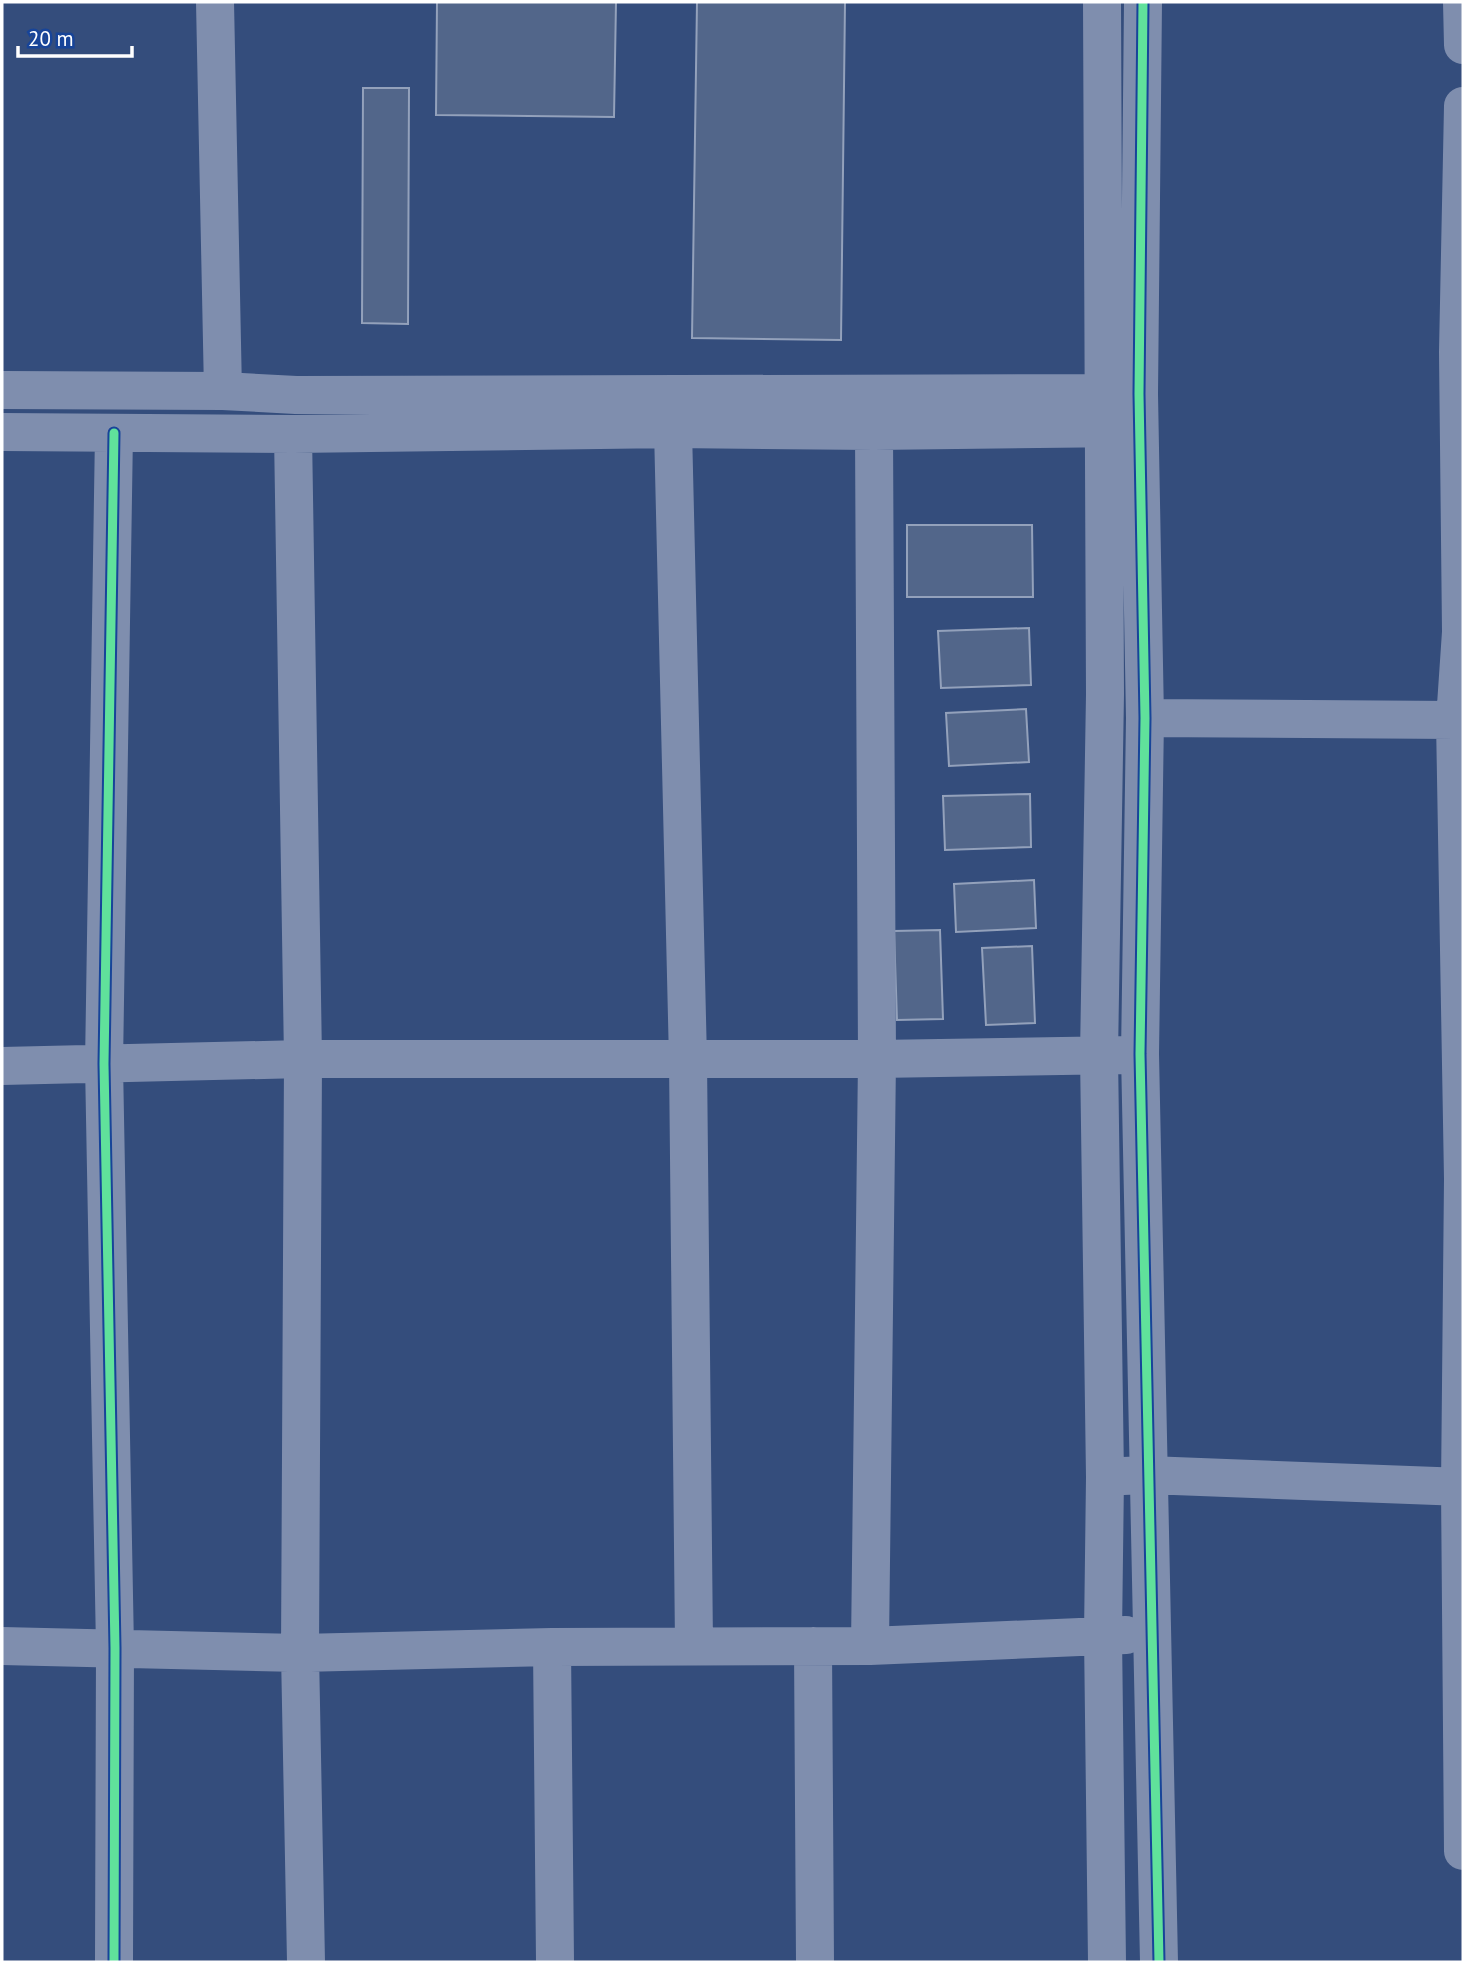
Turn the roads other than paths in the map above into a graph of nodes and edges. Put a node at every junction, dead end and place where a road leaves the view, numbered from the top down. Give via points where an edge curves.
1 (215, 2) edge
2 (1102, 2) edge
3 (1143, 2) edge
4 (1461, 2) edge
5 (1463, 45) edge
6 (1463, 106) edge
7 (1460, 352) edge
8 (2, 390) edge
9 (223, 391) junction
10 (1121, 411) junction
11 (673, 429) junction
12 (874, 431) junction
13 (2, 432) edge
14 (114, 433) junction
15 (293, 433) junction
16 (1462, 632) edge
17 (1145, 718) junction
18 (1455, 720) junction
19 (1140, 1054) junction
20 (1100, 1055) junction
21 (303, 1059) junction
22 (877, 1059) junction
23 (688, 1060) junction
24 (104, 1064) junction
25 (2, 1066) edge
26 (1463, 1179) edge
27 (1148, 1475) junction
28 (1105, 1477) junction
29 (1462, 1487) edge
30 (1102, 1635) junction
31 (1153, 1635) junction
32 (694, 1645) junction
33 (2, 1646) edge
34 (813, 1646) junction
35 (870, 1646) junction
36 (552, 1647) junction
37 (115, 1648) junction
38 (300, 1653) junction
39 (1463, 1801) edge
40 (1463, 1851) edge
41 (114, 1962) edge
42 (306, 1962) edge
43 (555, 1962) edge
44 (815, 1962) edge
45 (1107, 1962) edge
46 (1159, 1962) edge

1 - 9 street
2 - 10 street
3 - 10 street
4 - 5 street
6 - 7 street
7 - 16 street
8 - 9 street
9 - 10 street
10 - 12 street
10 - 17 street
10 - 20 street via 1105,694
11 - 12 street
11 - 15 street
11 - 23 street
12 - 22 street
13 - 14 street
14 - 15 street
14 - 24 street
15 - 21 street
16 - 18 street
17 - 18 street
17 - 19 street
18 - 26 street
19 - 20 street
19 - 27 street
20 - 22 street
20 - 28 street
21 - 23 street
21 - 24 street
21 - 38 street
22 - 23 street
22 - 35 street
23 - 32 street
24 - 25 street
24 - 37 street
26 - 29 street
27 - 28 street
27 - 29 street
27 - 31 street
28 - 30 street
29 - 39 street
30 - 31 street
30 - 35 street
30 - 45 street
31 - 46 street
32 - 34 street
32 - 36 street
33 - 37 street
34 - 35 street
34 - 44 street
36 - 38 street
36 - 43 street
37 - 38 street
37 - 41 street
38 - 42 street
39 - 40 street

